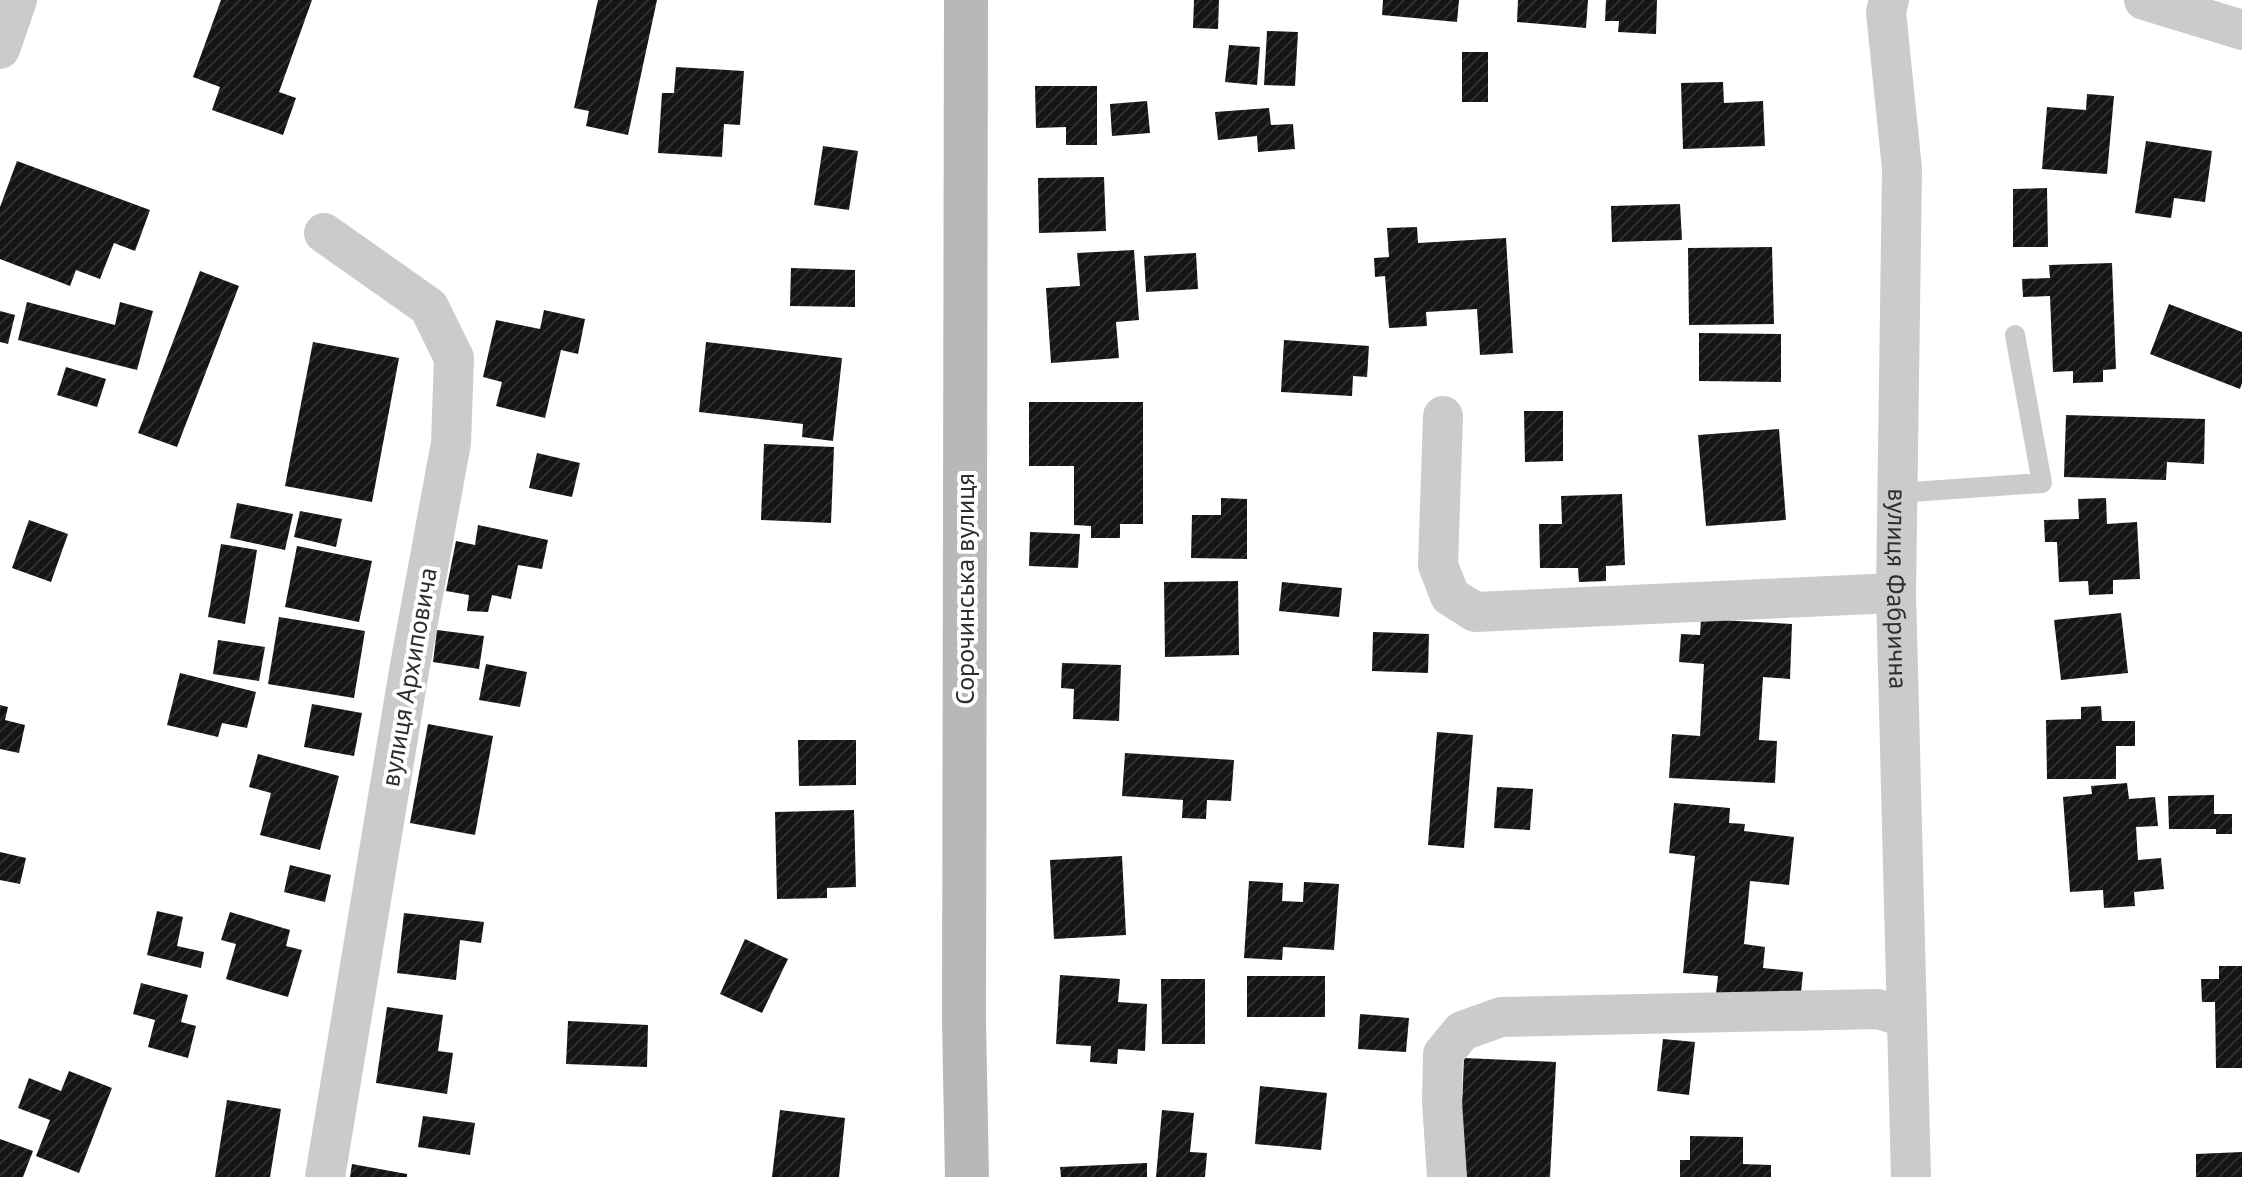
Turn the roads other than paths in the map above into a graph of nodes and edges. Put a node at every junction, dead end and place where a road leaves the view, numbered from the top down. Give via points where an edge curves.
1 (17, 0) edge
2 (966, 0) edge
3 (1889, 0) edge
4 (2144, 0) edge
5 (2242, 30) edge
6 (0, 49) edge
7 (324, 233) dead end
8 (2015, 335) dead end
9 (1443, 416) dead end
10 (1897, 493) junction
11 (1896, 593) junction
12 (1907, 1018) junction
13 (325, 1177) edge
14 (967, 1177) edge
15 (1447, 1177) edge
16 (1911, 1177) edge

1 - 6 street
2 - 14 main road, Сорочинська вулиця
3 - 10 street, вулиця Фабрична via 1902,169
4 - 5 street
7 - 13 street, вулиця Архиповича via 429,307 454,358 451,443
8 - 10 lane via 2042,483
9 - 11 street via 1438,565 1450,596 1475,612
10 - 11 street, вулиця Фабрична
11 - 12 street, вулиця Фабрична
12 - 15 street via 1878,1009 1501,1017 1462,1031 1443,1054
12 - 16 street, вулиця Фабрична

